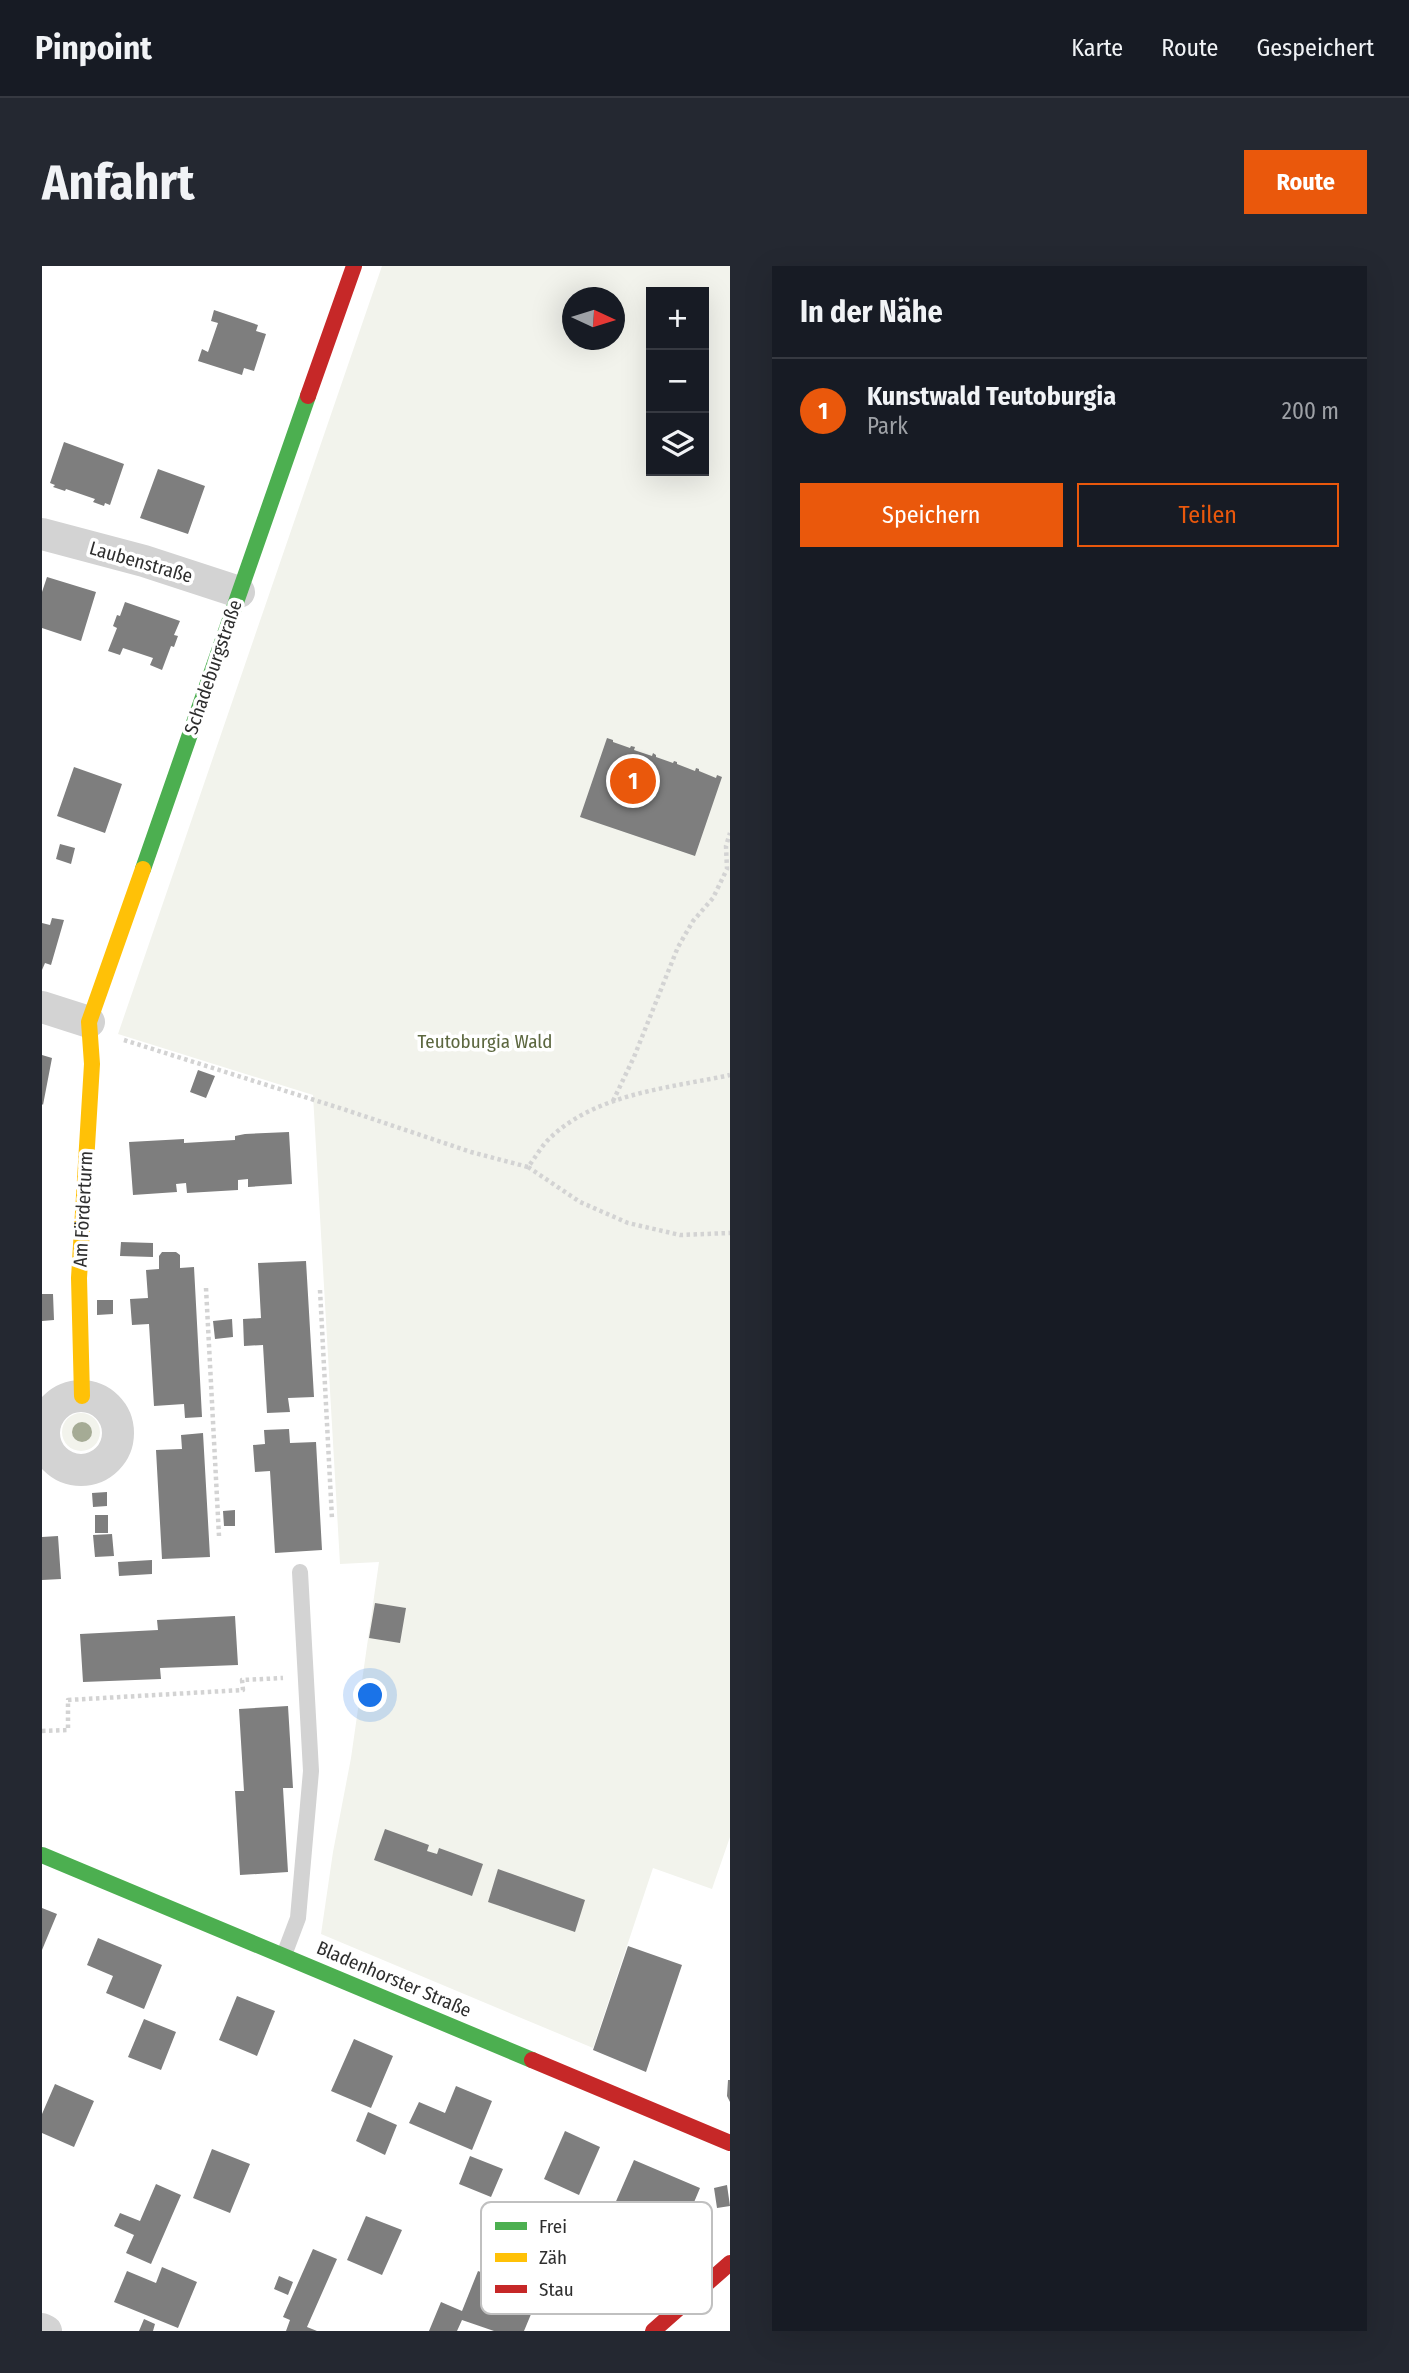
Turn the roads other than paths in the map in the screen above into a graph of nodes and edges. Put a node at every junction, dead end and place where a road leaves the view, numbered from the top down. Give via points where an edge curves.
1 (354, 266) edge
2 (42, 534) edge
3 (239, 592) junction
4 (42, 1007) edge
5 (89, 1022) junction
6 (82, 1396) dead end
7 (300, 1572) dead end
8 (42, 1855) edge
9 (284, 1955) junction
10 (730, 2143) edge
11 (730, 2263) edge
12 (712, 2279) edge
13 (672, 2314) edge
14 (653, 2331) edge

1 - 3 street, Schadeburgstraße
2 - 3 street, Laubenstraße
3 - 5 street, Schadeburgstraße
4 - 5 street
5 - 6 street, Am Förderturm via 92,1063 79,1267
7 - 9 lane via 311,1771 298,1919
8 - 9 street, Bladenhorster Straße
9 - 10 street, Bladenhorster Straße
11 - 12 street
13 - 14 street

